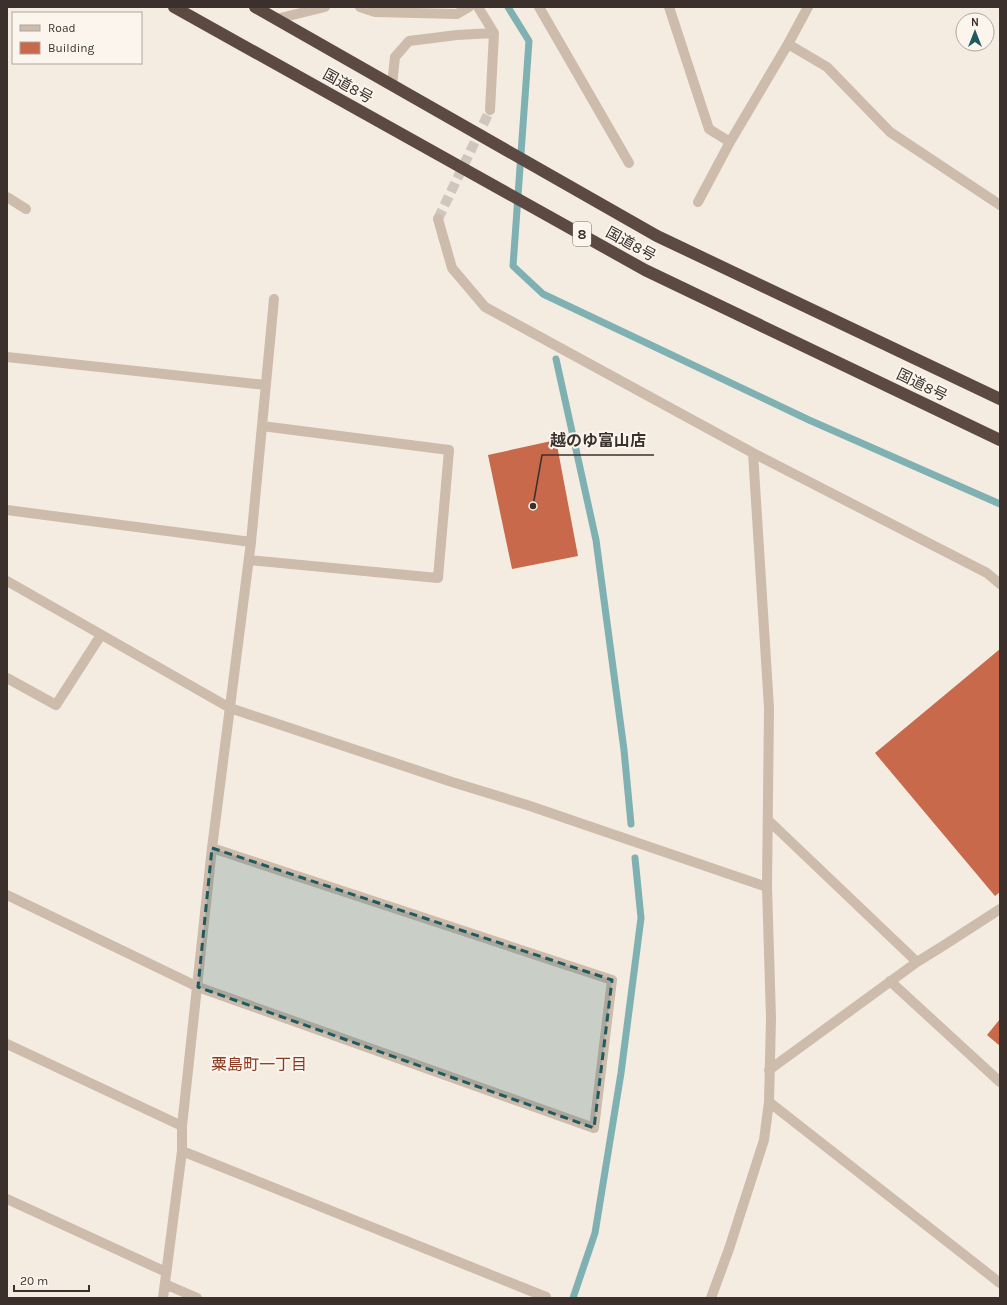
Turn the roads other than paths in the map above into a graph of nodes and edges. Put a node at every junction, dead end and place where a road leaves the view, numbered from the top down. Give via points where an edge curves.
1 (174, 7) edge
2 (255, 7) edge
3 (325, 7) edge
4 (360, 7) edge
5 (468, 7) edge
6 (478, 7) edge
7 (539, 7) edge
8 (669, 7) edge
9 (808, 7) edge
10 (276, 19) junction
11 (494, 33) junction
12 (788, 44) junction
13 (392, 85) junction
14 (490, 110) tunnel mouth
15 (730, 142) junction
16 (629, 164) dead end
17 (7, 198) edge
18 (698, 202) dead end
19 (1000, 204) edge
20 (26, 209) dead end
21 (438, 219) tunnel mouth
22 (274, 299) dead end
23 (7, 357) edge
24 (266, 385) junction
25 (1000, 399) edge
26 (262, 426) junction
27 (1000, 440) edge
28 (753, 453) junction
29 (7, 510) edge
30 (250, 542) junction
31 (248, 560) junction
32 (7, 581) edge
33 (1000, 584) edge
34 (101, 635) junction
35 (7, 678) edge
36 (230, 708) junction
37 (768, 820) junction
38 (212, 848) junction
39 (767, 887) junction
40 (7, 895) edge
41 (1000, 909) edge
42 (917, 962) junction
43 (890, 981) junction
44 (198, 987) junction
45 (7, 1044) edge
46 (769, 1070) junction
47 (1000, 1082) edge
48 (769, 1102) junction
49 (182, 1126) junction
50 (182, 1151) junction
51 (7, 1199) edge
52 (166, 1272) junction
53 (1000, 1283) edge
54 (164, 1284) junction
55 (546, 1297) dead end
56 (163, 1298) edge
57 (197, 1298) edge
58 (711, 1298) edge

1 - 27 highway, 国道8号 / 8 via 645,270
2 - 10 highway, 国道8号 / 8
3 - 10 street
4 - 5 street via 375,12 457,14
6 - 11 street
7 - 16 street
8 - 15 street via 709,129
9 - 12 street
10 - 13 highway, 国道8号 / 8
11 - 13 street via 409,41 395,57
11 - 14 street
12 - 15 street
12 - 19 street via 827,67 890,132
13 - 25 highway, 国道8号 / 8 via 657,236
15 - 18 street
17 - 20 street
21 - 28 street via 452,268 485,307
22 - 24 street
23 - 24 street
24 - 26 street
26 - 30 street
26 - 31 street via 449,450 438,578
28 - 33 street via 987,573
28 - 37 street via 769,708
29 - 30 street
30 - 31 street
31 - 36 street
32 - 34 street
34 - 35 street via 56,705
34 - 36 street
36 - 38 street
36 - 39 street
37 - 39 street
37 - 42 street
38 - 44 street
38 - 44 street via 612,980 594,1128
39 - 46 street via 771,1018
40 - 44 street
41 - 42 street
42 - 43 street
43 - 46 street
43 - 47 street
44 - 49 street
45 - 49 street
46 - 48 street
48 - 53 street
48 - 58 street via 764,1140
49 - 50 street
50 - 52 street
50 - 55 street
51 - 52 street
52 - 54 street
54 - 56 street
54 - 57 street

